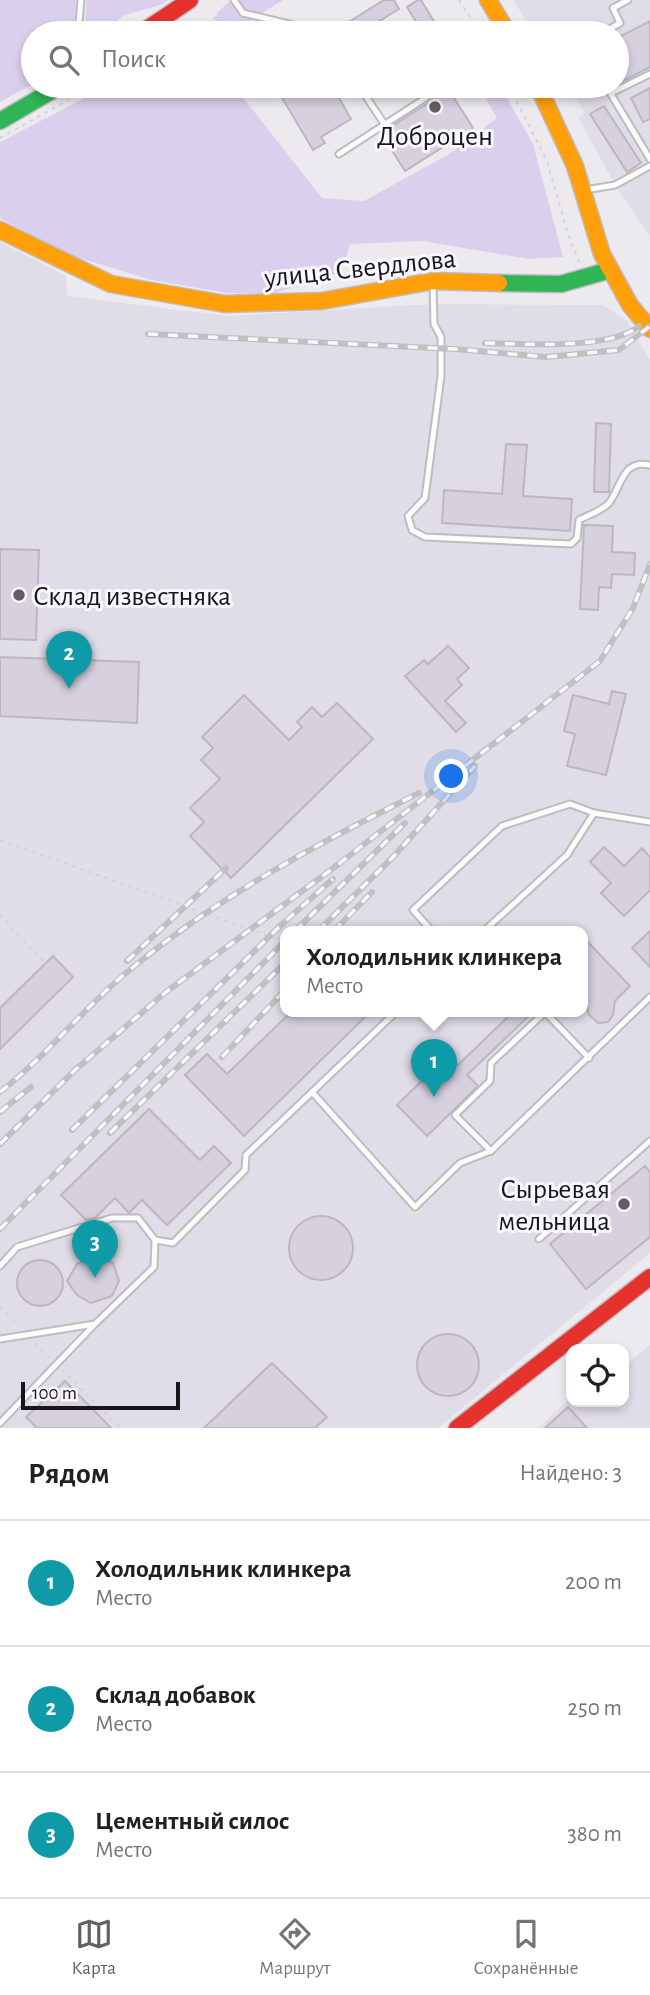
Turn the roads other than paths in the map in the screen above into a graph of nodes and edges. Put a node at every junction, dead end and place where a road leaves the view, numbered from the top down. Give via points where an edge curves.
1 (81, 0) edge
2 (190, 0) edge
3 (488, 0) edge
4 (628, 0) edge
5 (235, 2) edge
6 (79, 21) edge
7 (159, 21) edge
8 (275, 21) edge
9 (501, 21) edge
10 (619, 21) edge
11 (650, 74) edge
12 (629, 84) edge
13 (40, 98) edge
14 (367, 98) edge
15 (426, 98) edge
16 (544, 98) edge
17 (614, 98) edge
18 (0, 121) edge
19 (385, 125) junction
20 (340, 154) dead end
21 (650, 159) edge
22 (650, 166) edge
23 (582, 191) junction
24 (0, 230) edge
25 (610, 270) junction
26 (433, 281) junction
27 (650, 329) edge
28 (650, 465) edge
29 (594, 813) junction
30 (650, 822) edge
31 (427, 926) edge
32 (489, 926) edge
33 (650, 997) edge
34 (391, 1017) edge
35 (540, 1017) edge
36 (550, 1017) edge
37 (589, 1058) junction
38 (312, 1091) junction
39 (650, 1141) edge
40 (491, 1151) junction
41 (539, 1239) dead end
42 (155, 1240) junction
43 (0, 1266) edge
44 (650, 1277) edge
45 (95, 1324) junction
46 (0, 1339) edge
47 (0, 1423) edge
48 (457, 1428) edge

1 - 6 lane
2 - 7 street
3 - 9 street
4 - 10 lane via 613,8
5 - 8 lane via 243,13
11 - 12 lane
13 - 18 street
14 - 19 lane
15 - 19 lane
16 - 23 street
17 - 21 lane
19 - 20 lane
22 - 23 lane via 615,185
23 - 25 street
24 - 26 street, улица Свердлова via 111,284 225,304 322,301
25 - 26 street, улица Свердлова via 561,284
25 - 27 street
26 - 28 lane via 441,376 425,498 408,516 412,530 425,537 572,544 579,520 607,506 624,471 640,463
29 - 30 lane
29 - 31 lane via 570,804 502,825 413,910
29 - 32 lane via 567,855
33 - 37 lane
34 - 38 lane
35 - 40 lane via 491,1063 490,1081 455,1115
36 - 37 lane
37 - 40 lane
38 - 40 lane via 415,1207 460,1163
38 - 42 lane via 246,1154 245,1170 173,1243
39 - 41 lane
42 - 43 lane via 138,1219 112,1218 17,1247
42 - 45 lane via 153,1267
44 - 48 street
45 - 46 lane
45 - 47 lane

